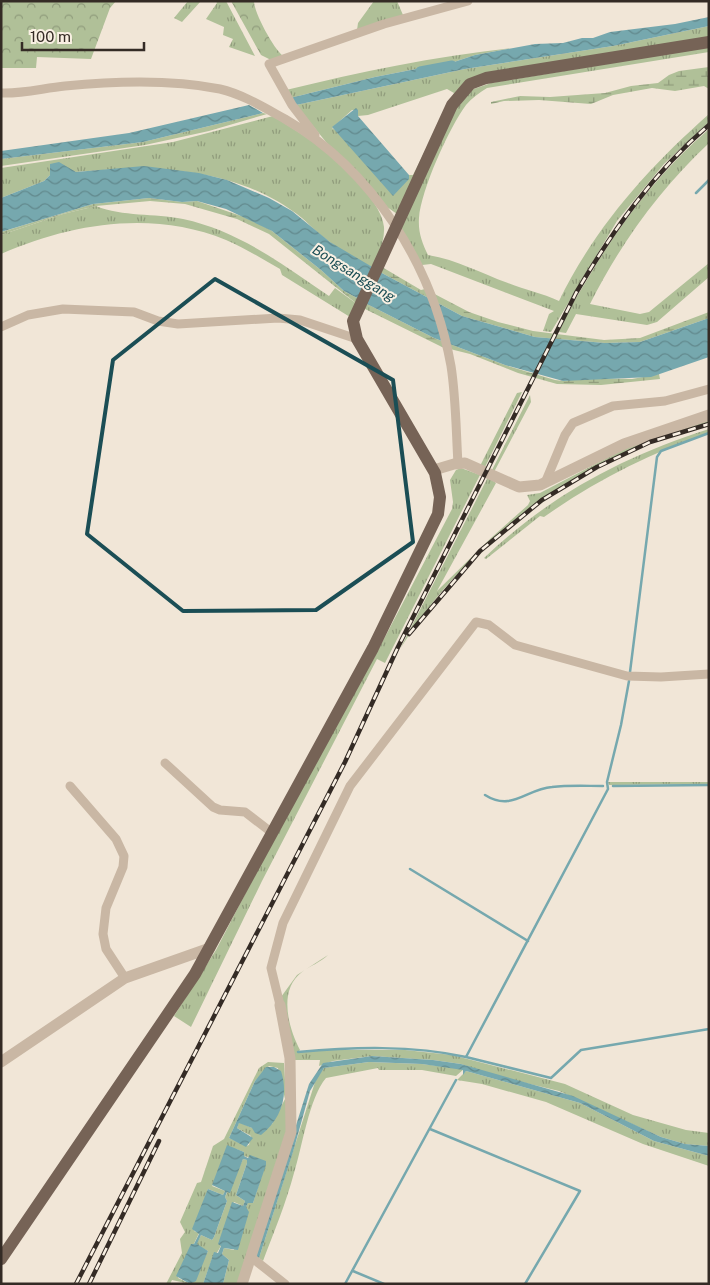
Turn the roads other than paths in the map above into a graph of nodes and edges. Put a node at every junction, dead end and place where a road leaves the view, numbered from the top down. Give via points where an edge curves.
1 (468, 1) edge
2 (709, 42) edge
3 (1, 93) edge
4 (318, 140) junction
5 (397, 226) junction
6 (1, 327) edge
7 (358, 339) junction
8 (709, 389) edge
9 (709, 415) edge
10 (458, 464) junction
11 (434, 470) junction
12 (545, 483) junction
13 (709, 674) edge
14 (165, 762) dead end
15 (70, 786) dead end
16 (272, 832) junction
17 (210, 948) junction
18 (125, 978) junction
19 (280, 1005) joint
20 (1, 1062) edge
21 (255, 1259) junction
22 (1, 1260) edge
23 (242, 1284) edge
24 (284, 1284) edge

1 - 4 street via 384,24 268,64
2 - 5 main road via 486,78 470,84 452,105
3 - 4 street via 121,82 220,89 274,114
4 - 5 street via 362,183
5 - 7 main road via 355,316
5 - 10 street via 430,293 446,347 455,397
6 - 7 street via 28,315 63,309 134,312 178,324 278,318
7 - 11 main road
8 - 12 street via 684,398 614,406 573,423 564,434
9 - 12 street via 624,444
10 - 11 street
10 - 12 street via 476,467 518,486
11 - 16 main road via 440,491 438,514 374,648
13 - 19 street via 627,676 515,644 489,625 476,622 358,774 338,807 283,923 272,959 272,977
14 - 16 street via 213,806 220,810 245,812
15 - 18 street via 116,839 124,856 123,867 106,908 102,934 106,949
16 - 17 main road
17 - 18 street
17 - 22 main road
18 - 20 street
19 - 21 street via 290,1058 292,1132
21 - 23 street
21 - 24 street

